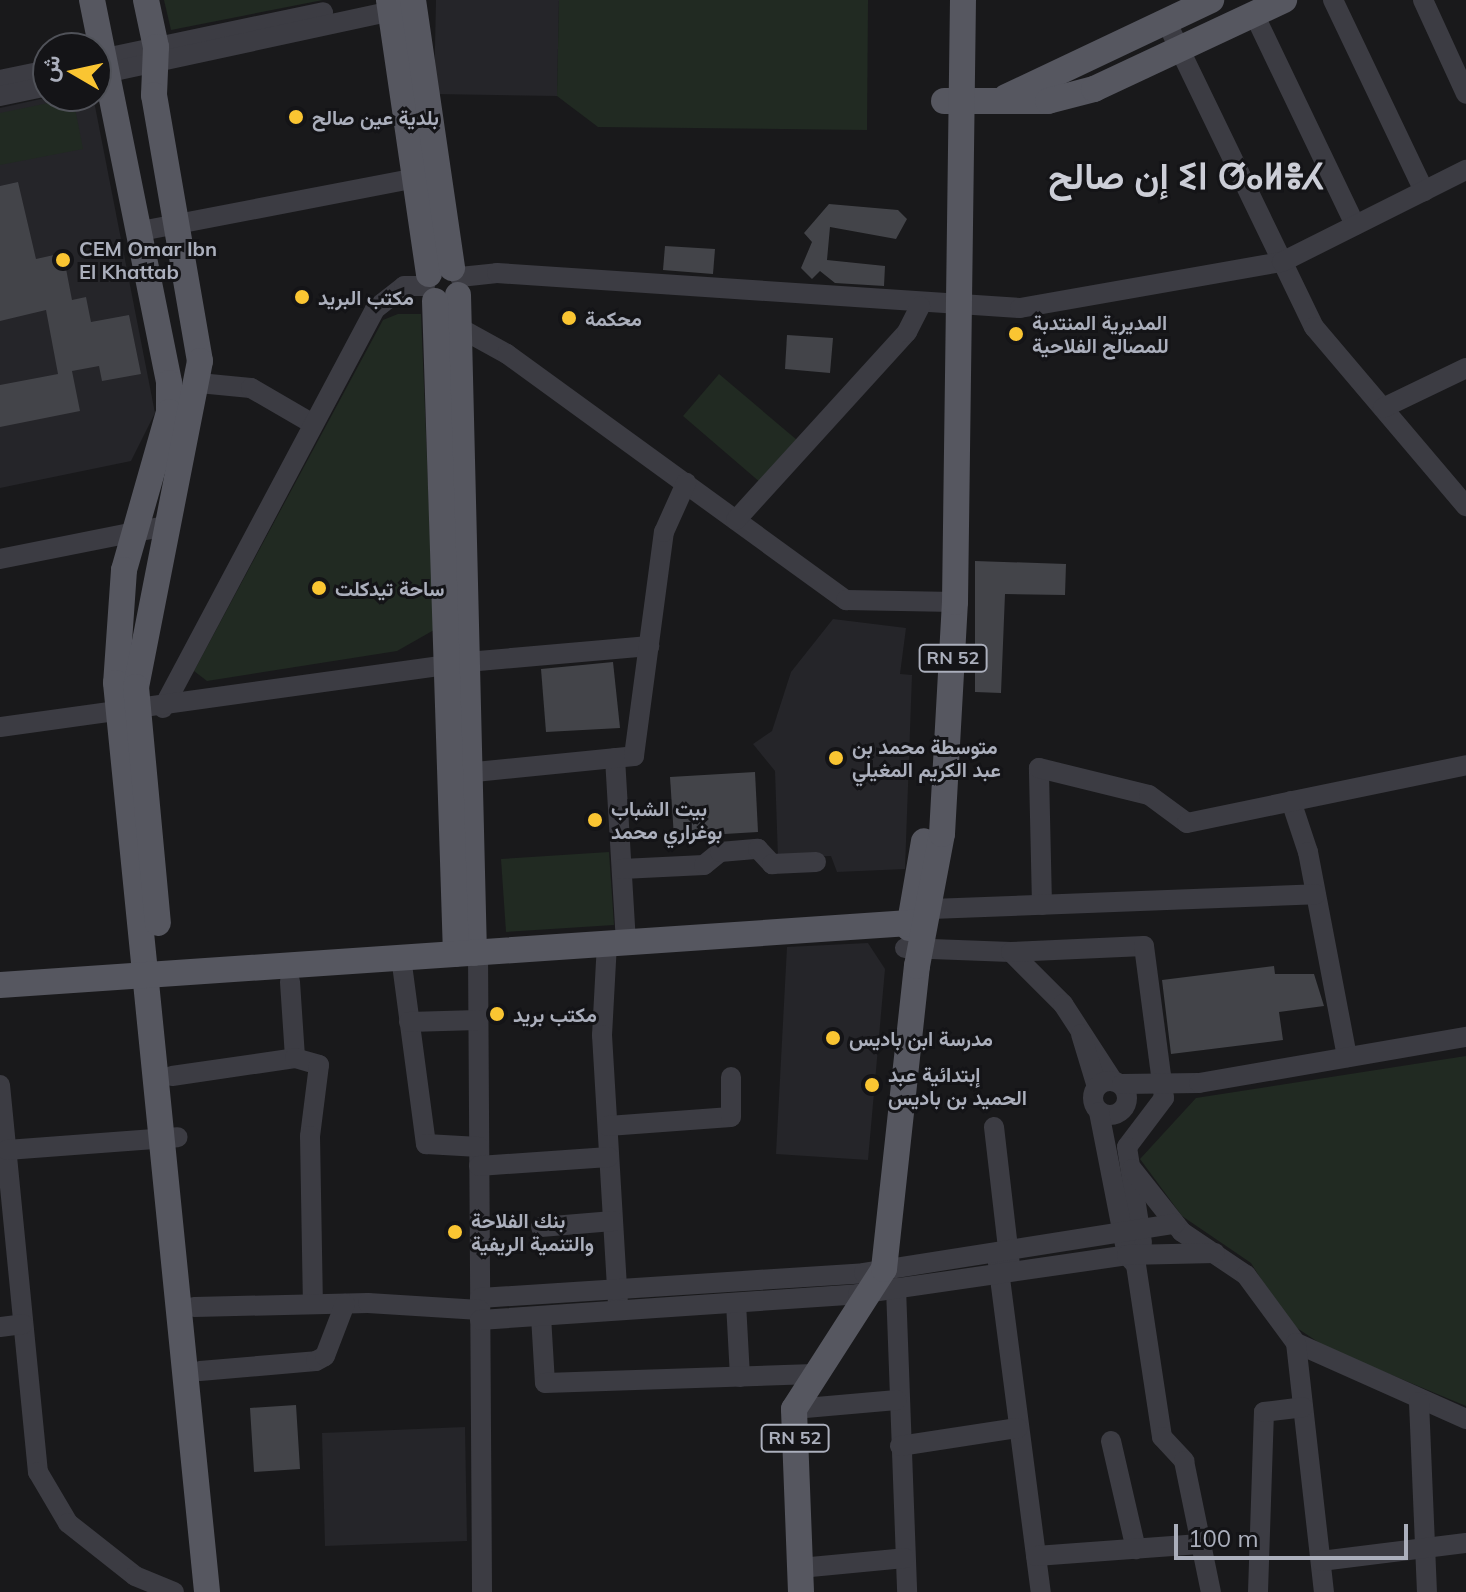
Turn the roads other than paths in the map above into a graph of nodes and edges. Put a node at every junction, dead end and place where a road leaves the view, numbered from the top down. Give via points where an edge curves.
1 (92, 0) edge
2 (146, 0) edge
3 (946, 0) edge
4 (963, 0) edge
5 (1211, 0) edge
6 (1284, 0) edge
7 (1333, 0) edge
8 (1423, 0) edge
9 (397, 3) edge
10 (1254, 14) junction
11 (1166, 21) junction
12 (96, 32) edge
13 (1179, 49) junction
14 (156, 55) junction
15 (112, 64) edge
16 (32, 73) edge
17 (0, 80) edge
18 (32, 89) edge
19 (1466, 94) edge
20 (0, 96) edge
21 (953, 101) junction
22 (995, 102) junction
23 (112, 111) edge
24 (1466, 170) edge
25 (415, 178) junction
26 (1424, 191) junction
27 (176, 224) junction
28 (1355, 225) junction
29 (141, 231) junction
30 (1282, 262) junction
31 (443, 284) junction
32 (939, 308) junction
33 (458, 327) junction
34 (1466, 368) edge
35 (188, 396) junction
36 (1383, 408) junction
37 (313, 424) junction
38 (686, 483) junction
39 (1466, 506) edge
40 (736, 520) junction
41 (165, 526) junction
42 (132, 532) junction
43 (0, 559) edge
44 (946, 602) junction
45 (128, 634) junction
46 (649, 646) junction
47 (457, 663) junction
48 (140, 710) junction
49 (0, 727) edge
50 (615, 758) junction
51 (1466, 765) edge
52 (460, 773) junction
53 (1291, 801) junction
54 (816, 862) dead end
55 (622, 869) junction
56 (1316, 894) junction
57 (1042, 905) junction
58 (919, 930) junction
59 (616, 943) junction
60 (1011, 952) junction
61 (469, 953) junction
62 (401, 957) junction
63 (154, 974) junction
64 (290, 982) dead end
65 (0, 985) edge
66 (478, 1020) junction
67 (409, 1022) junction
68 (1466, 1037) edge
69 (1347, 1057) junction
70 (295, 1058) junction
71 (172, 1076) junction
72 (731, 1077) dead end
73 (1110, 1084) junction
74 (0, 1086) edge
75 (1163, 1090) junction
76 (1114, 1112) junction
77 (608, 1126) junction
78 (994, 1127) dead end
79 (170, 1138) junction
80 (7, 1150) junction
81 (479, 1156) junction
82 (1128, 1156) junction
83 (609, 1157) junction
84 (613, 1221) junction
85 (1175, 1224) junction
86 (541, 1227) dead end
87 (1134, 1248) junction
88 (1215, 1253) junction
89 (1004, 1263) junction
90 (872, 1286) junction
91 (617, 1289) junction
92 (736, 1303) junction
93 (313, 1304) junction
94 (345, 1304) junction
95 (194, 1307) junction
96 (480, 1309) junction
97 (619, 1311) junction
98 (541, 1316) junction
99 (23, 1324) junction
100 (0, 1327) edge
101 (1296, 1343) junction
102 (200, 1371) junction
103 (814, 1374) junction
104 (740, 1377) junction
105 (897, 1400) junction
106 (1419, 1402) junction
107 (1303, 1407) junction
108 (794, 1409) junction
109 (1466, 1419) edge
110 (1018, 1428) junction
111 (1111, 1441) dead end
112 (900, 1446) junction
113 (1466, 1543) edge
114 (1200, 1544) junction
115 (1425, 1548) junction
116 (1136, 1549) junction
117 (1036, 1556) junction
118 (905, 1558) junction
119 (1321, 1561) junction
120 (800, 1580) edge
121 (136, 1584) edge
122 (174, 1592) edge
123 (207, 1592) edge
124 (220, 1592) edge
125 (482, 1592) edge
126 (907, 1592) edge
127 (1041, 1592) edge
128 (1211, 1592) edge
129 (1258, 1592) edge
130 (1324, 1592) edge
131 (1427, 1592) edge

1 - 12 main road
2 - 14 main road
3 - 21 main road, RN 52
4 - 21 main road, RN 52
5 - 11 main road
6 - 10 main road
7 - 26 street
8 - 19 street
9 - 14 street
9 - 25 main road
9 - 31 main road
10 - 13 main road
10 - 28 street
11 - 13 street
11 - 22 main road
13 - 22 main road via 1094,89 1048,101
13 - 30 street
14 - 15 street
14 - 27 main road
16 - 17 street
18 - 20 street
21 - 22 main road
21 - 32 main road, RN 52
23 - 29 main road
24 - 26 street
25 - 27 street
25 - 31 main road
26 - 28 street
27 - 29 street
27 - 35 main road
28 - 30 street
29 - 35 main road via 167,351
30 - 32 street via 1020,308
30 - 36 street via 1314,327
31 - 32 street via 497,273
31 - 33 main road
31 - 37 street via 404,286 375,309
31 - 47 main road
32 - 40 street via 907,332
32 - 44 main road, RN 52
33 - 38 street
33 - 47 main road
34 - 36 street
35 - 37 street via 251,388
35 - 41 main road
35 - 42 main road
36 - 39 street
37 - 48 street
38 - 40 street
38 - 46 street via 664,532
40 - 44 street via 846,600
41 - 42 street
41 - 45 main road
42 - 43 street
42 - 45 main road
44 - 58 main road, RN 52
45 - 48 main road
46 - 47 street
46 - 50 street via 634,756
47 - 48 street
47 - 52 main road
48 - 49 street
48 - 63 main road
50 - 52 street
50 - 55 street
51 - 53 street
52 - 61 main road
53 - 56 street
53 - 57 street via 1187,823 1149,795 1039,768
54 - 55 street via 772,864 758,849 720,852 704,865
55 - 59 street
56 - 57 street
56 - 69 street
57 - 58 street
58 - 59 main road
58 - 60 street
58 - 90 main road, RN 52
59 - 61 main road
59 - 77 street
60 - 73 street via 1081,1034
60 - 75 street via 1144,946
61 - 62 main road
61 - 66 street
62 - 63 main road
62 - 67 street
63 - 65 main road
63 - 71 main road
63 - 79 main road
64 - 70 street
66 - 67 street
66 - 81 street
67 - 81 street via 426,1144
68 - 69 street
69 - 75 street
70 - 71 street
70 - 93 street via 319,1065 310,1136
71 - 79 main road
72 - 77 street via 731,1117
73 - 75 street
73 - 76 street
73 - 76 street
74 - 80 street
75 - 76 street
75 - 82 street
76 - 82 street
76 - 87 street
77 - 83 street
78 - 89 street
79 - 80 street
79 - 95 main road
79 - 123 main road
80 - 99 street
81 - 83 street
81 - 96 street
82 - 85 street
82 - 87 street
83 - 84 street
84 - 86 street
84 - 91 street
85 - 87 street
85 - 88 street
87 - 88 street
87 - 89 street
87 - 114 street via 1162,1437 1184,1461
88 - 101 street via 1246,1275
89 - 90 street
89 - 110 street
90 - 91 street
90 - 92 street
90 - 103 main road, RN 52
90 - 105 street
91 - 96 street
91 - 97 street
92 - 97 street
92 - 104 street
93 - 94 street
93 - 95 street
94 - 96 street
94 - 102 street via 325,1356 316,1361
95 - 102 main road
96 - 98 street
96 - 125 street
97 - 98 street
98 - 104 street via 545,1383
99 - 100 street
99 - 121 street via 38,1472 50,1501
101 - 106 street
101 - 107 street
102 - 124 main road
103 - 104 street
103 - 108 main road, RN 52
105 - 108 street
105 - 112 street
106 - 109 street
106 - 115 street
107 - 119 street
107 - 129 street via 1264,1412
108 - 120 main road, RN 52
110 - 112 street
110 - 117 street
111 - 116 street
112 - 118 street
113 - 115 street
114 - 116 street
114 - 128 street
115 - 119 street
115 - 131 street
116 - 117 street
117 - 127 street
118 - 120 street
118 - 126 street
119 - 130 street
121 - 122 street

